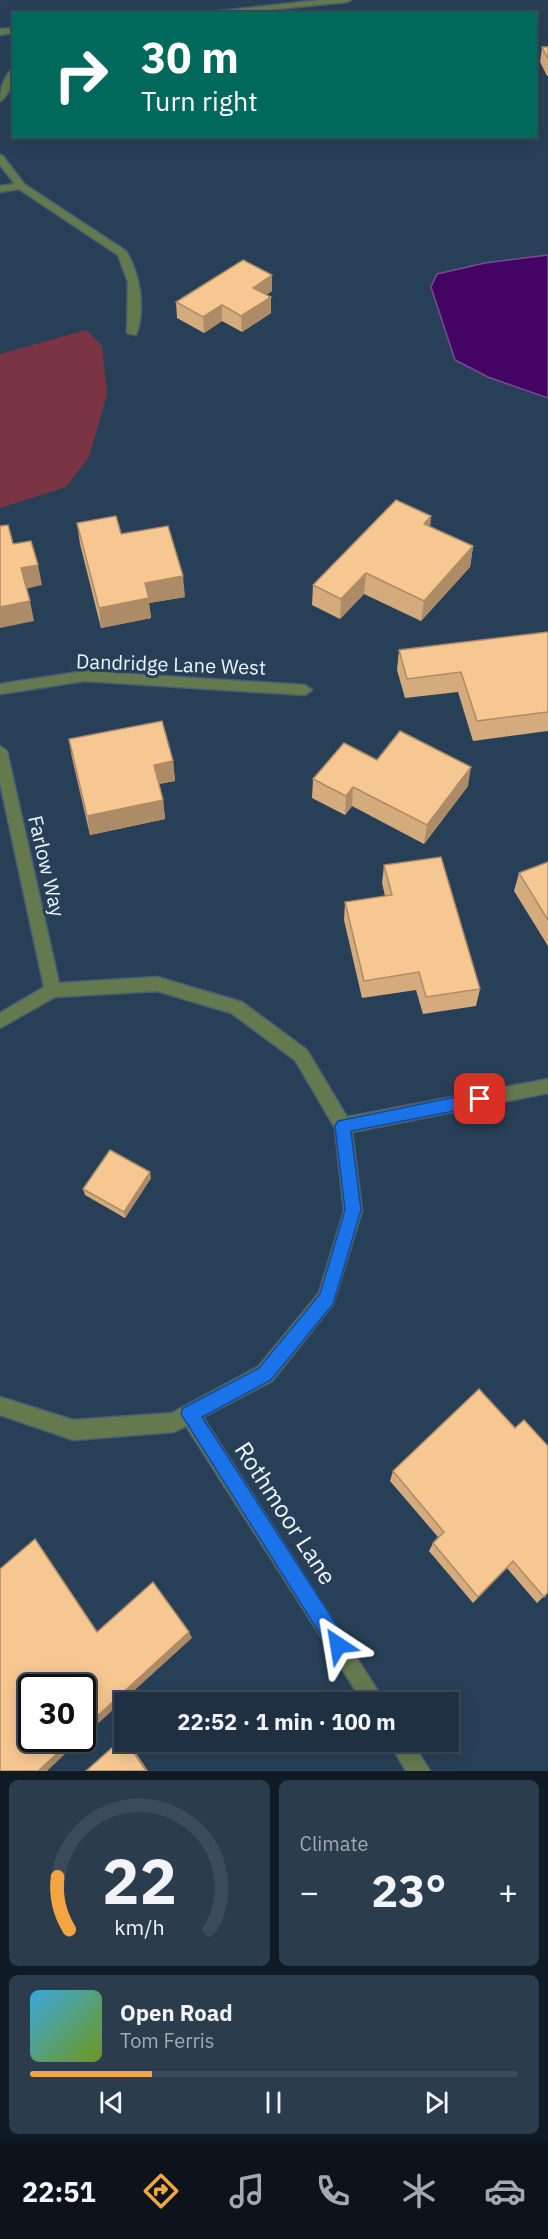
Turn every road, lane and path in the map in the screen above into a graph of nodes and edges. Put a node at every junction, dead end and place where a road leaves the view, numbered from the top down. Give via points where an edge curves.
1 (347, 0) edge
2 (218, 12) edge
3 (12, 75) edge
4 (0, 98) edge
5 (0, 158) edge
6 (21, 186) junction
7 (0, 189) edge
8 (132, 333) dead end
9 (0, 689) edge
10 (305, 690) dead end
11 (0, 751) edge
12 (53, 990) junction
13 (0, 1021) edge
14 (548, 1086) edge
15 (343, 1126) junction
16 (0, 1406) edge
17 (190, 1414) junction
18 (369, 1692) edge
19 (407, 1752) edge
20 (419, 1771) edge

1 - 2 street
3 - 4 street
5 - 6 street
6 - 7 street
6 - 8 street via 122,253 132,268 135,287
9 - 10 street, Dandridge Lane West via 85,676
11 - 12 street, Farlow Way
12 - 13 street
12 - 15 street via 157,984 236,1006 302,1055
14 - 15 street
15 - 17 street via 353,1210 327,1298 265,1374
16 - 17 street via 73,1430 174,1422
17 - 18 street, Rothmoor Lane
19 - 20 street

